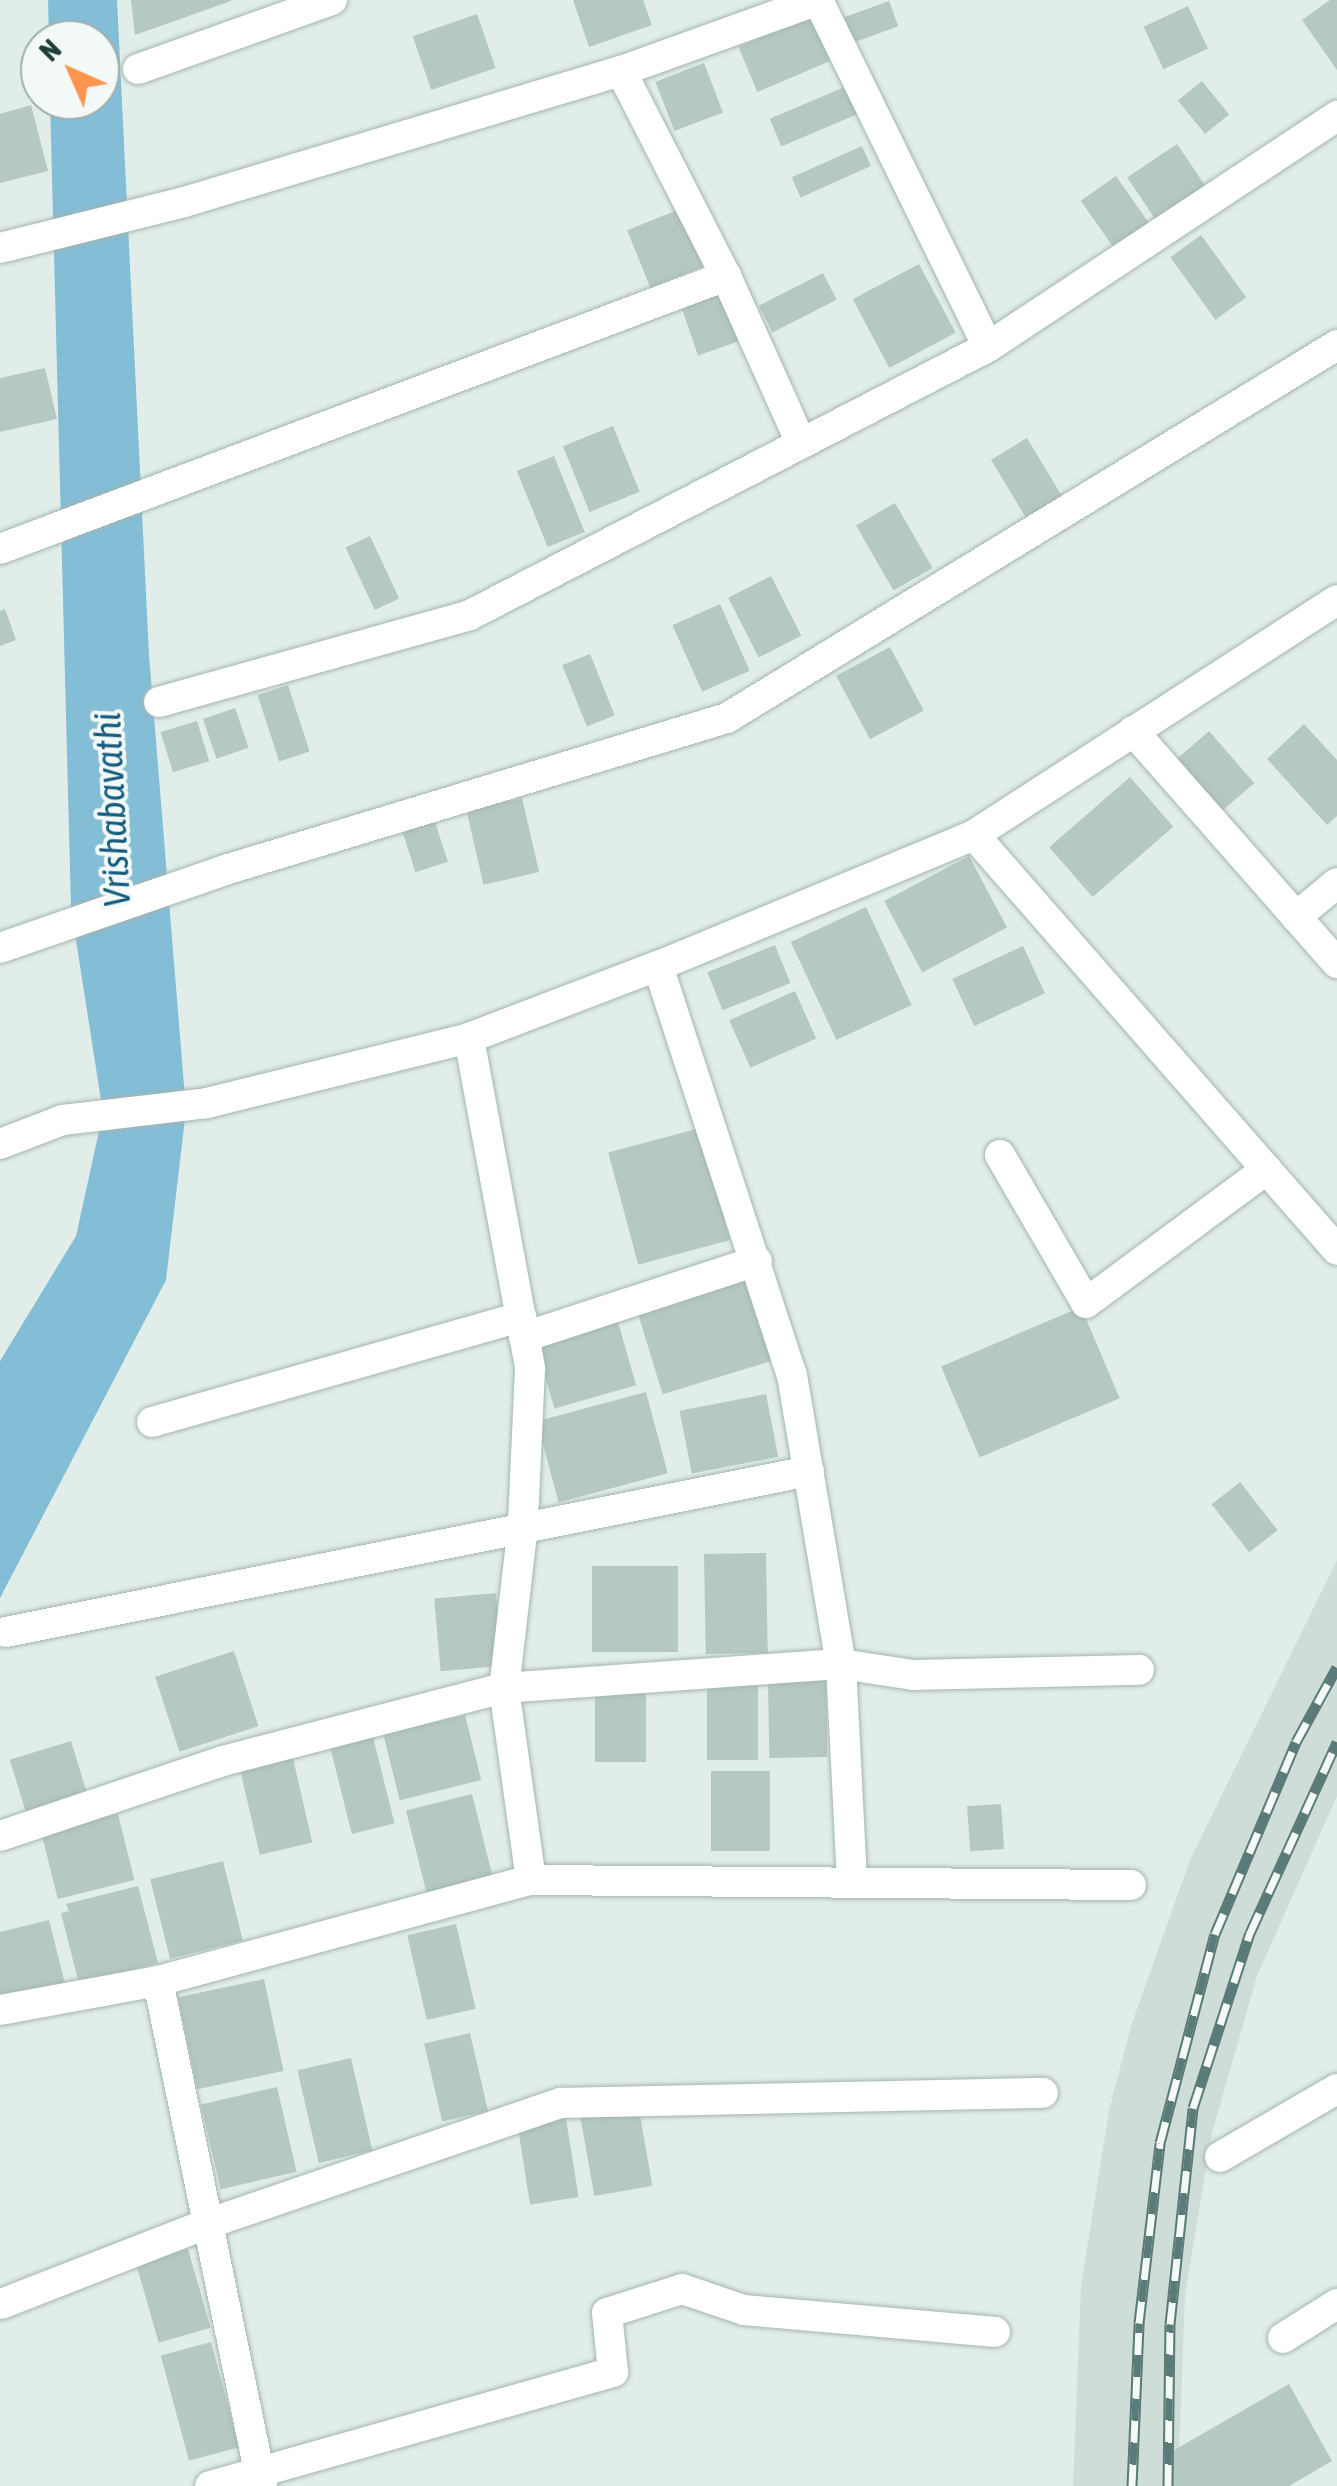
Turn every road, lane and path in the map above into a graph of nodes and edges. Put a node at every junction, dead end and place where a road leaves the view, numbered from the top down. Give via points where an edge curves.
1 (332, 0) edge
2 (138, 69) dead end
3 (621, 70) junction
4 (1337, 116) edge
5 (9, 245) edge
6 (726, 276) junction
7 (1337, 345) edge
8 (988, 347) junction
9 (801, 443) junction
10 (13, 544) edge
11 (1337, 600) edge
12 (160, 702) dead end
13 (1133, 732) junction
14 (974, 835) junction
15 (1337, 883) edge
16 (1296, 917) junction
17 (14, 944) edge
18 (1337, 963) edge
19 (658, 966) junction
20 (470, 1038) junction
21 (0, 1144) edge
22 (1000, 1156) dead end
23 (1266, 1169) junction
24 (1337, 1250) edge
25 (757, 1261) junction
26 (523, 1327) junction
27 (152, 1422) dead end
28 (808, 1470) junction
29 (523, 1526) junction
30 (6, 1632) dead end
31 (841, 1664) junction
32 (1139, 1670) dead end
33 (504, 1688) junction
34 (0, 1836) edge
35 (531, 1880) junction
36 (852, 1882) junction
37 (1130, 1884) dead end
38 (158, 1981) junction
39 (0, 2010) edge
40 (1337, 2089) edge
41 (1043, 2093) dead end
42 (1220, 2157) dead end
43 (204, 2225) junction
44 (1, 2304) edge
45 (1337, 2304) edge
46 (994, 2332) dead end
47 (1283, 2338) dead end
48 (260, 2478) edge
49 (210, 2486) edge

1 - 2 street
3 - 5 street via 184,202
3 - 6 street
3 - 8 street via 818,0
4 - 8 street
6 - 9 street
6 - 10 street
7 - 17 street via 727,718 225,870
8 - 9 street
9 - 12 street via 470,615
11 - 13 street
13 - 14 street
13 - 16 street
14 - 19 street
14 - 23 street
15 - 16 street
16 - 18 street
19 - 20 street
19 - 25 street
20 - 21 street via 207,1103 63,1120
20 - 26 street
22 - 23 street via 1086,1303
23 - 24 street
25 - 26 street
25 - 28 street via 792,1376
26 - 27 street
26 - 29 street via 530,1368
28 - 29 street
28 - 31 street
29 - 30 street
29 - 33 street
31 - 32 street via 912,1675
31 - 33 street
31 - 36 street
33 - 34 street via 223,1761
33 - 35 street
35 - 36 street
35 - 38 street
36 - 37 street
38 - 39 street
38 - 43 street
40 - 42 street
41 - 43 street via 562,2103
43 - 44 street
43 - 48 street
45 - 47 street
46 - 48 street via 744,2310 682,2288 608,2313 612,2372
48 - 49 street

